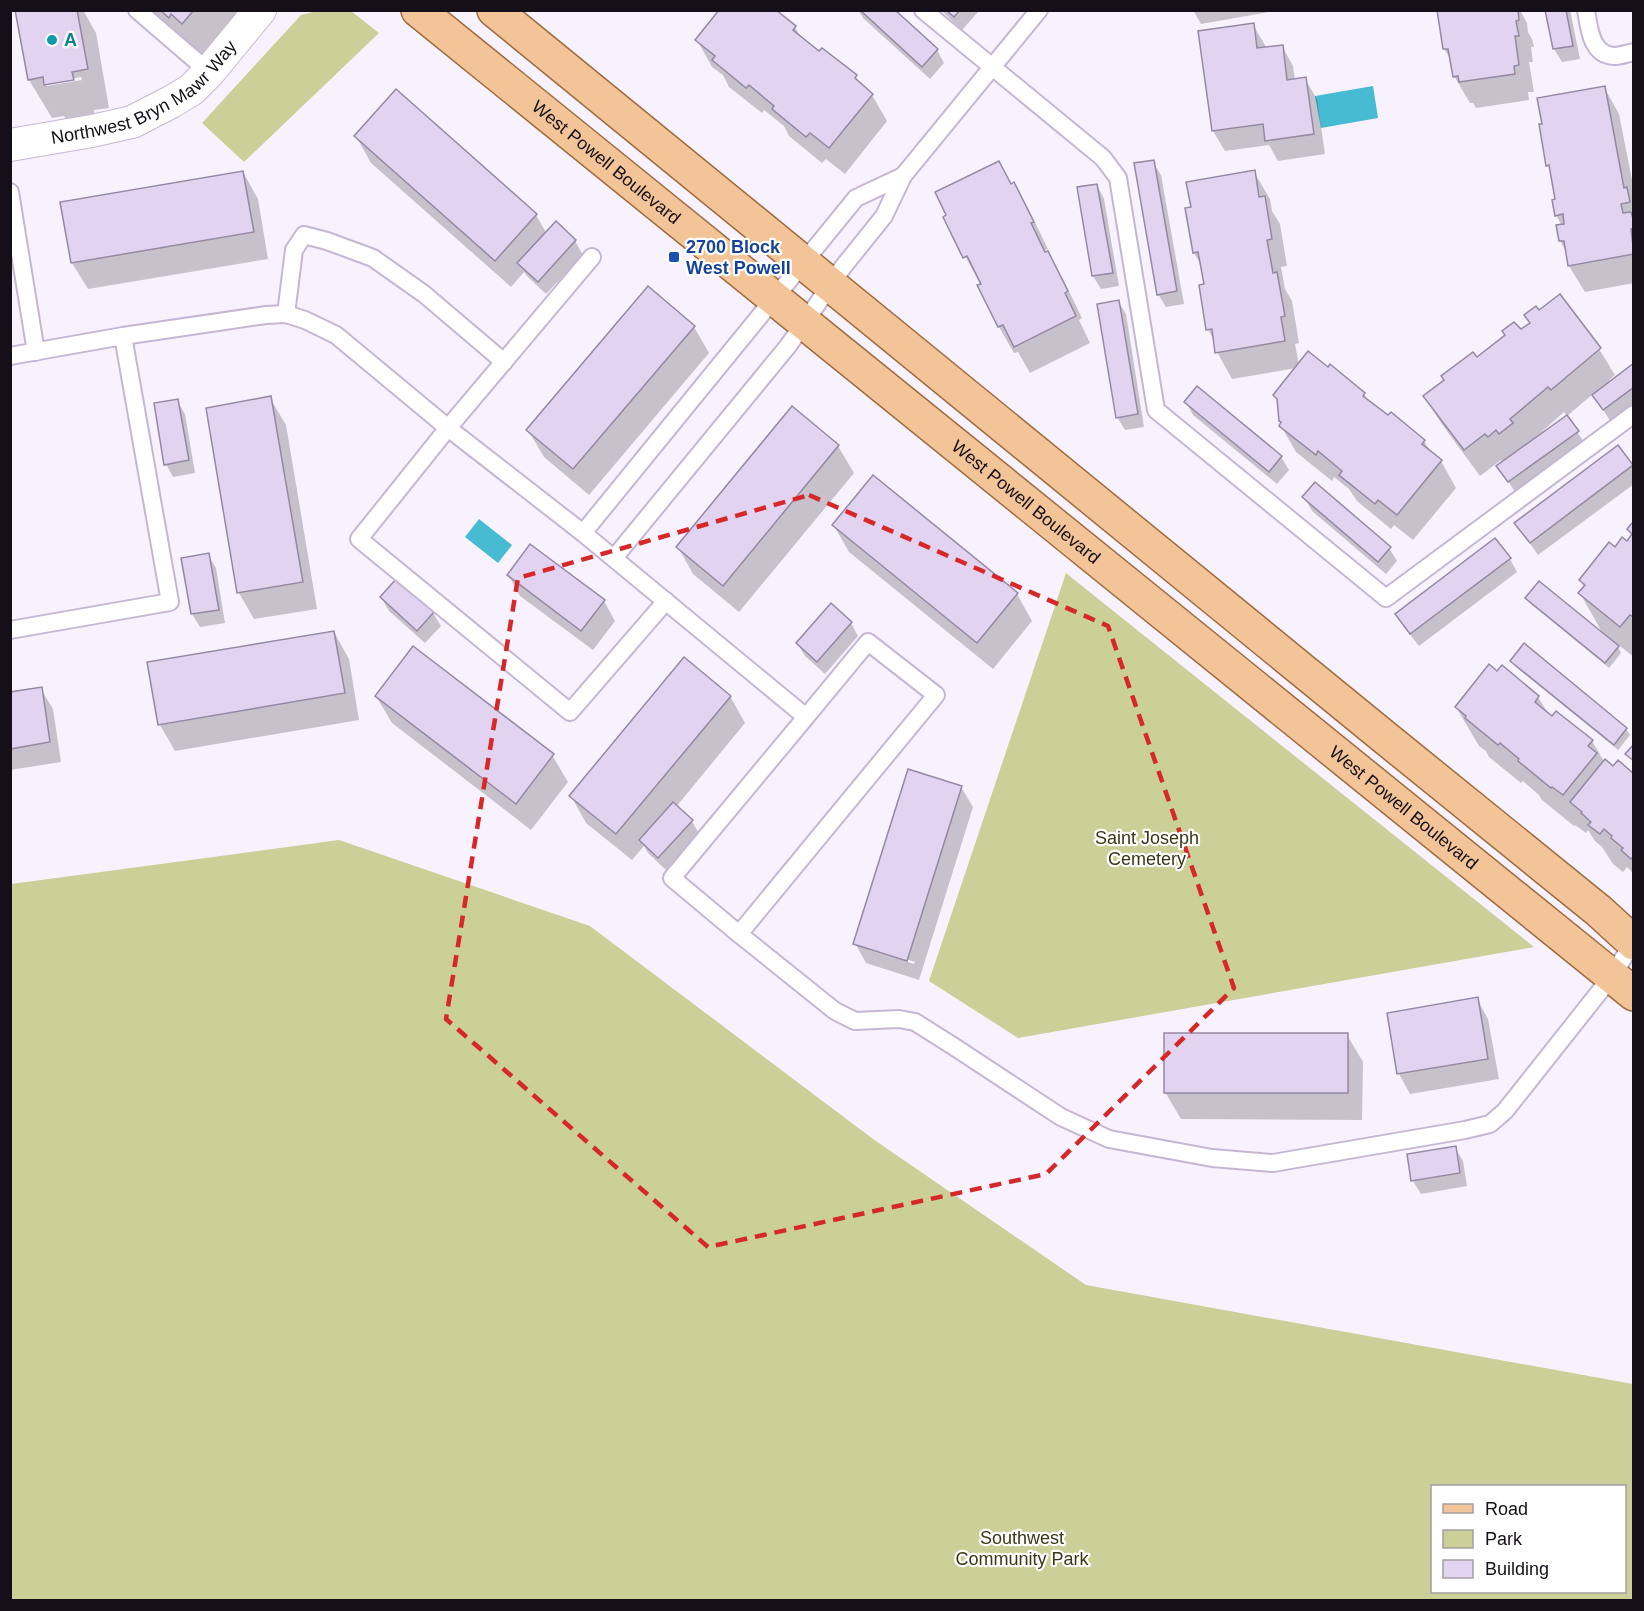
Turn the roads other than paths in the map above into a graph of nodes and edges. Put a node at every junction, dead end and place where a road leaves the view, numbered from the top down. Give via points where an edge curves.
1 (137, 10) edge
2 (260, 10) edge
3 (418, 10) edge
4 (494, 10) edge
5 (923, 10) edge
6 (1039, 10) edge
7 (1586, 10) edge
8 (1634, 52) edge
9 (992, 67) junction
10 (209, 72) junction
11 (10, 145) edge
12 (903, 176) junction
13 (10, 192) edge
14 (592, 257) dead end
15 (802, 262) junction
16 (830, 285) junction
17 (774, 298) junction
18 (286, 314) junction
19 (804, 323) junction
20 (123, 336) junction
21 (36, 352) junction
22 (10, 356) edge
23 (504, 362) junction
24 (1634, 414) edge
25 (448, 428) junction
26 (583, 532) junction
27 (614, 558) junction
28 (666, 601) junction
29 (10, 630) edge
30 (806, 717) junction
31 (739, 934) junction
32 (1633, 943) edge
33 (1623, 985) edge

1 - 10 lane
2 - 10 street, Northwest Bryn Mawr Way
3 - 17 main road, West Powell Boulevard
4 - 15 main road
5 - 9 lane
6 - 9 lane
7 - 8 lane via 1590,36 1601,51 1614,56
9 - 12 lane
9 - 24 lane via 1103,158 1118,178 1156,410 1386,598
10 - 11 street, Northwest Bryn Mawr Way via 190,90 132,122
12 - 15 lane via 856,198
12 - 16 lane via 884,216
13 - 21 lane
14 - 23 lane
15 - 16 main road
15 - 17 lane
16 - 19 lane
16 - 32 main road via 1599,910
17 - 19 main road, West Powell Boulevard
17 - 26 lane
18 - 20 lane
18 - 23 lane via 294,250 304,235 373,258 424,294
18 - 25 lane via 336,335
19 - 27 lane
19 - 33 main road, West Powell Boulevard
20 - 21 lane
20 - 29 lane via 170,602
21 - 22 lane
23 - 25 lane
25 - 26 lane
25 - 28 lane via 359,539 570,712
26 - 27 lane
27 - 28 lane
28 - 30 lane
30 - 31 lane via 672,878
30 - 31 lane via 868,642 936,695
31 - 33 lane via 835,1011 855,1021 899,1018 915,1022 1061,1117 1109,1139 1212,1158 1273,1163 1490,1124
32 - 33 lane

